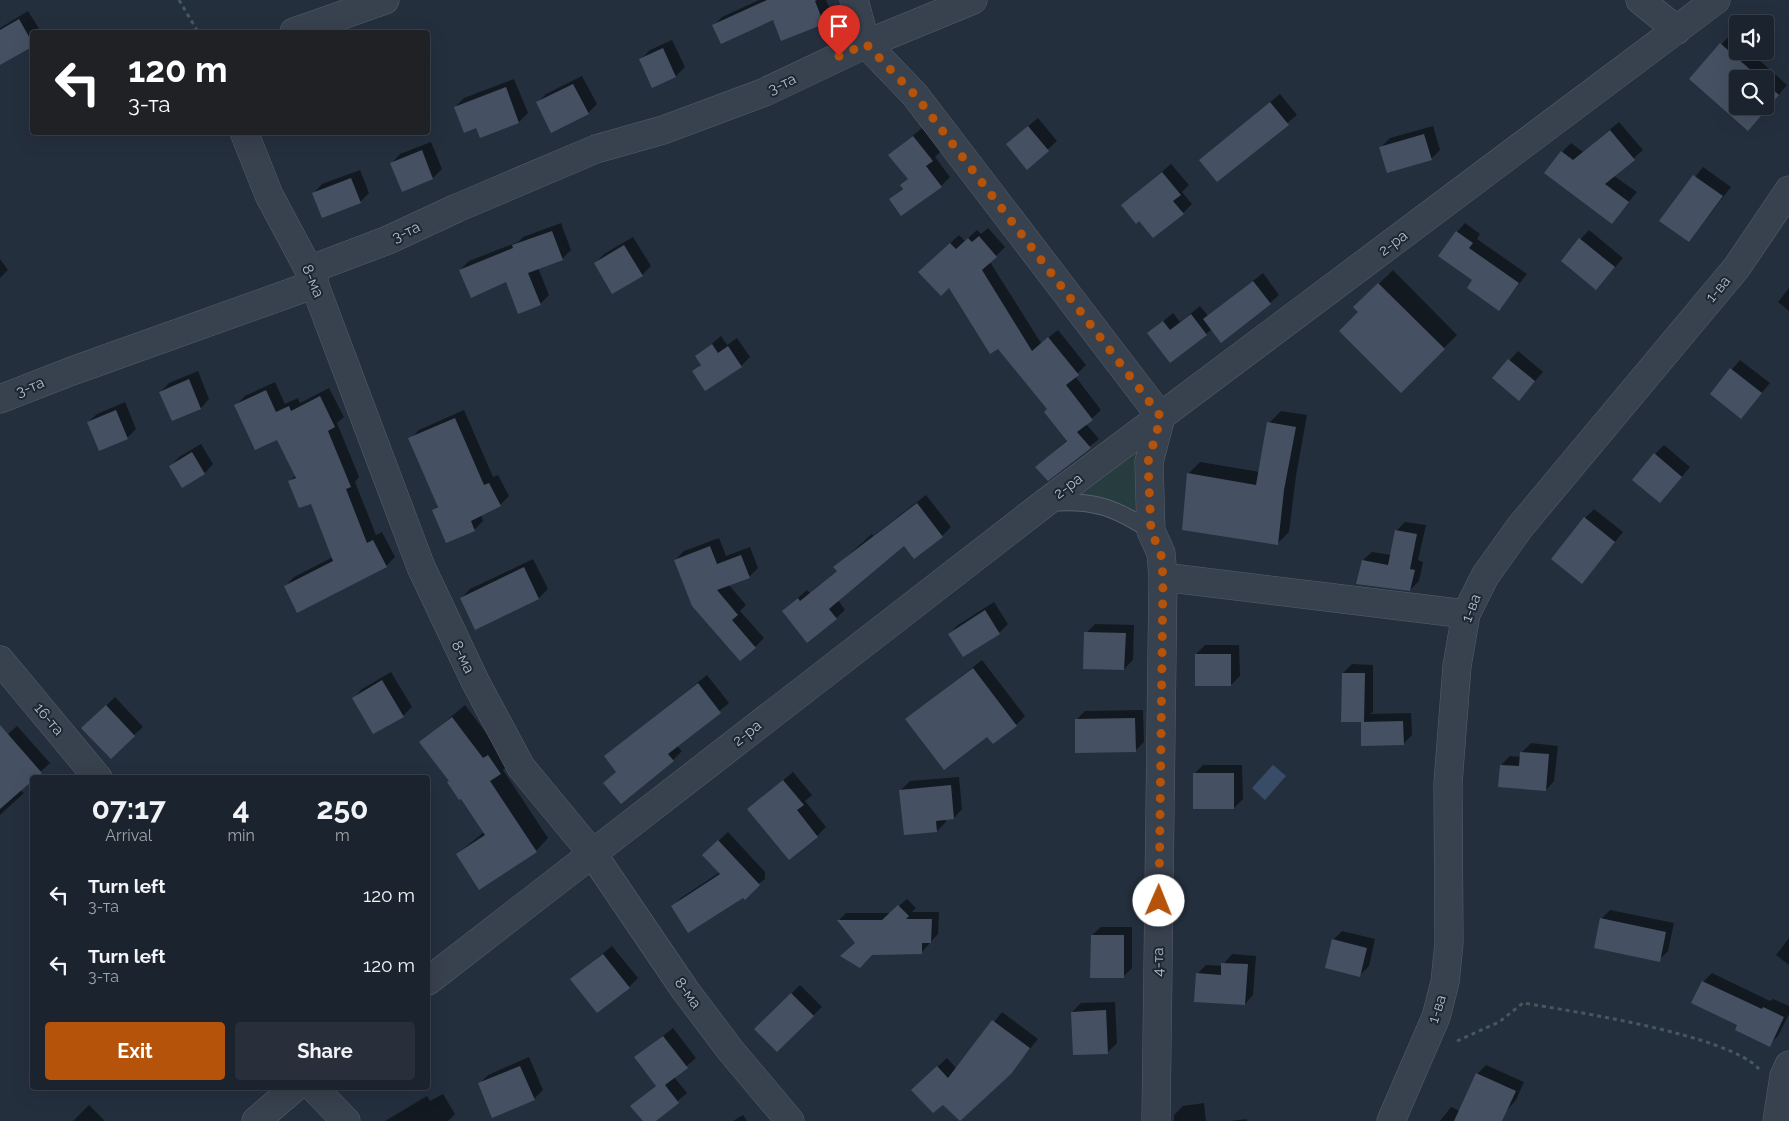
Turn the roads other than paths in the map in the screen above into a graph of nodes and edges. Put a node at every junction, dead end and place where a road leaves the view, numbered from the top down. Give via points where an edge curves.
1 (385, 0) edge
2 (854, 0) edge
3 (973, 0) edge
4 (1640, 0) edge
5 (1716, 0) edge
6 (300, 30) edge
7 (1678, 30) junction
8 (866, 44) junction
9 (245, 135) edge
10 (1789, 190) edge
11 (312, 277) junction
12 (0, 399) edge
13 (1161, 417) junction
14 (1045, 503) junction
15 (1151, 531) junction
16 (1163, 577) junction
17 (1466, 614) junction
18 (0, 660) edge
19 (96, 775) edge
20 (592, 853) junction
21 (430, 979) edge
22 (1789, 1065) edge
23 (292, 1090) edge
24 (316, 1090) edge
25 (256, 1121) edge
26 (346, 1121) edge
27 (790, 1121) edge
28 (1156, 1121) edge
29 (1390, 1121) edge
30 (1777, 1121) edge

1 - 6 street
2 - 8 street
3 - 8 street, 3-та
4 - 7 street
5 - 7 street, 2-ра
7 - 13 street, 2-ра
8 - 11 street, 3-та via 765,92 663,130 596,149 457,208
8 - 13 street via 916,96
9 - 11 street, 8-ма via 269,195
10 - 17 street, 1-ва via 1736,267 1520,527 1486,576
11 - 12 street, 3-та
11 - 20 street, 8-ма via 421,566 474,681 521,767
13 - 14 street, 2-ра
13 - 15 street, 4-та via 1148,462
14 - 15 lane via 1076,500 1108,506
14 - 20 street, 2-ра
15 - 16 street, 4-та via 1161,554
16 - 17 street
16 - 28 street, 4-та
17 - 29 street, 1-ва via 1457,666 1448,783 1449,943 1445,982 1436,1017
18 - 19 street, 16-та
20 - 21 street, 2-ра
20 - 27 street, 8-ма via 685,990
22 - 30 street via 1784,1076
23 - 25 street
24 - 26 street

